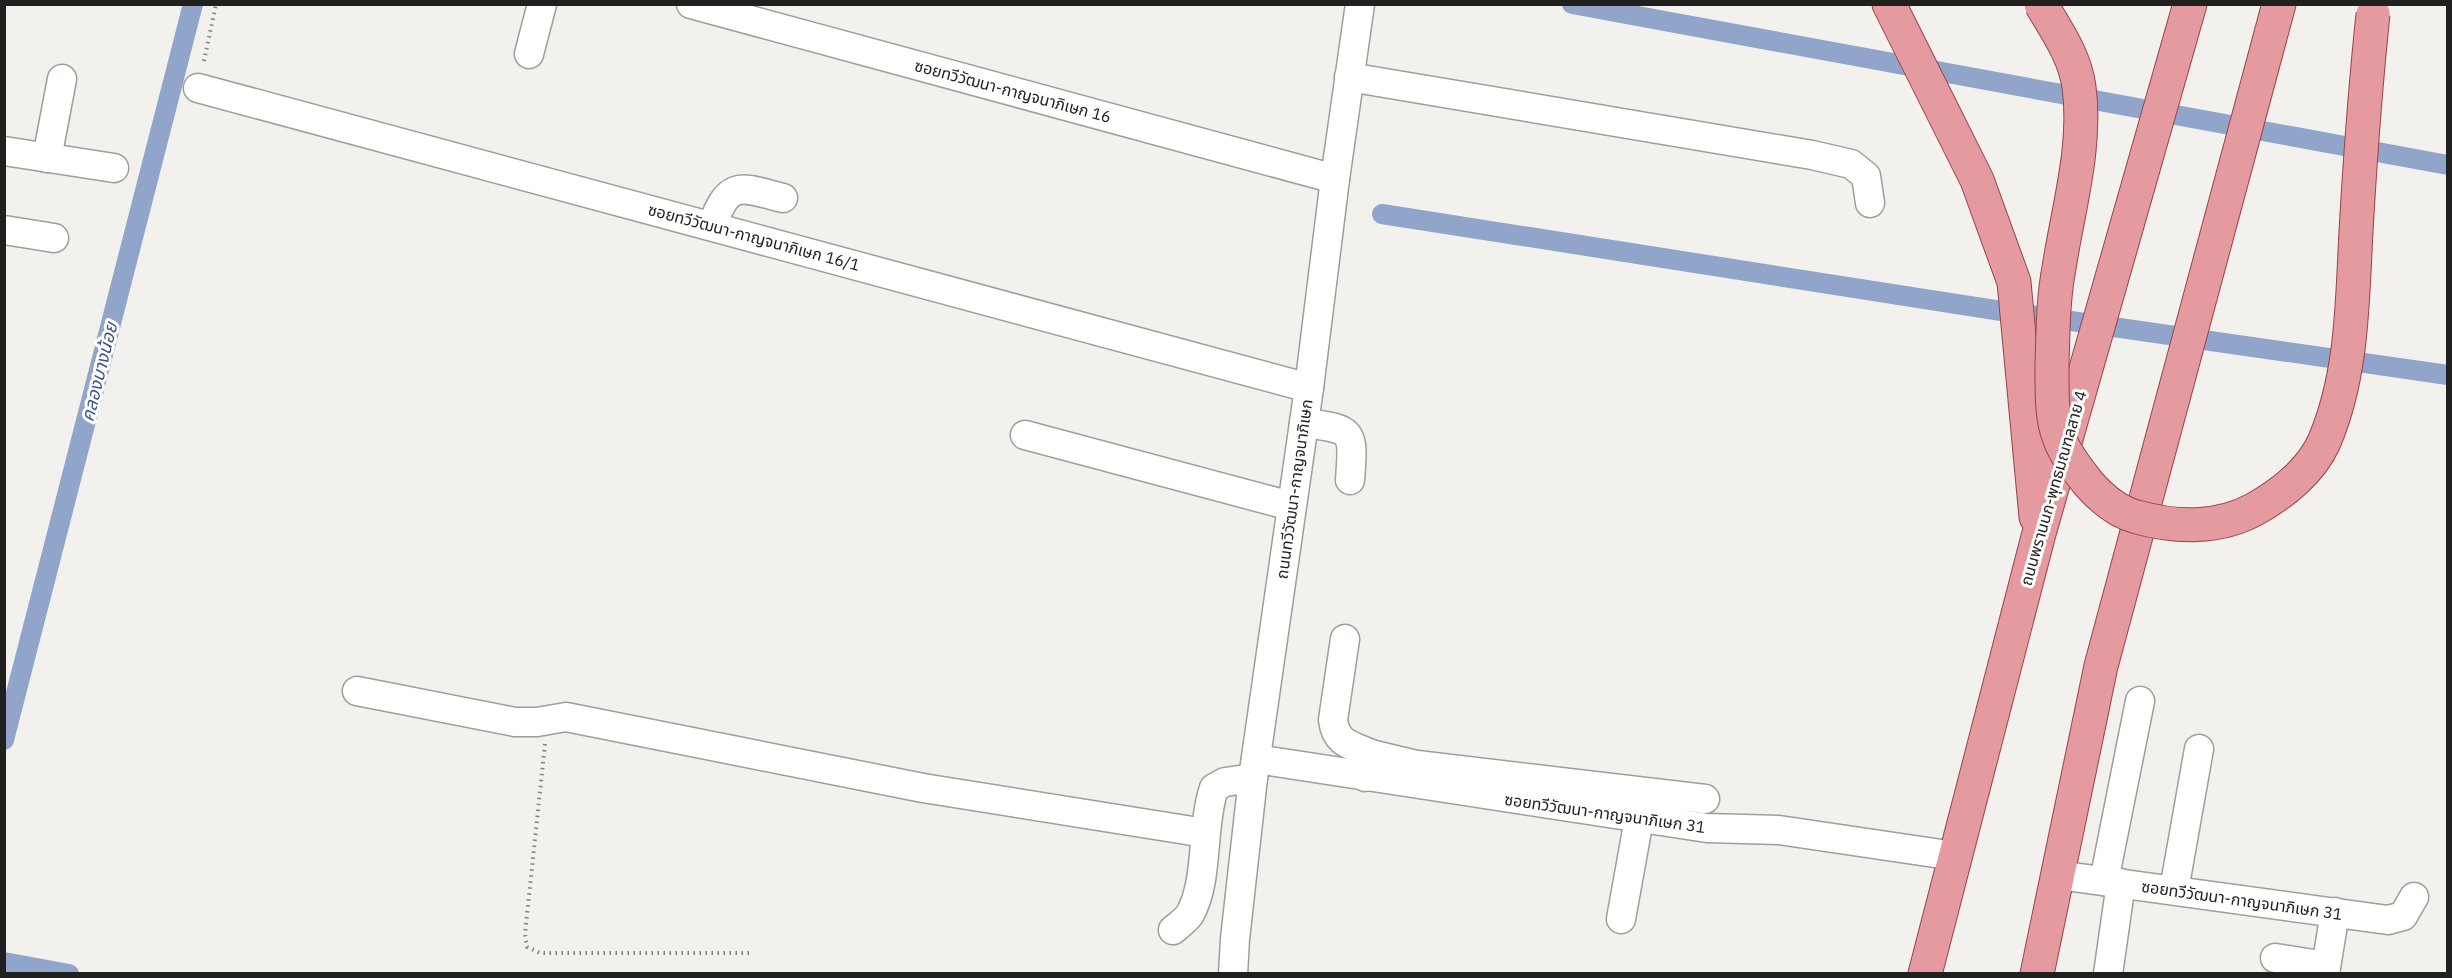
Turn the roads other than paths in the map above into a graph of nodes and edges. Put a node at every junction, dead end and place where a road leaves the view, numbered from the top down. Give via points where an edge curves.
1 (542, 4) edge
2 (691, 4) edge
3 (1360, 4) edge
4 (2041, 4) edge
5 (2190, 4) edge
6 (2279, 4) edge
7 (2373, 9) edge
8 (1893, 14) edge
9 (529, 54) dead end
10 (1349, 77) junction
11 (62, 79) dead end
12 (198, 88) dead end
13 (4, 151) edge
14 (47, 158) junction
15 (114, 168) dead end
16 (1335, 179) junction
17 (783, 198) dead end
18 (1870, 203) dead end
19 (712, 226) junction
20 (4, 230) edge
21 (54, 238) dead end
22 (1309, 388) junction
23 (1304, 423) junction
24 (1025, 435) dead end
25 (1350, 480) dead end
26 (1291, 506) junction
27 (2038, 537) junction
28 (1345, 639) dead end
29 (357, 691) dead end
30 (2140, 701) dead end
31 (2199, 749) dead end
32 (1368, 765) junction
33 (1255, 769) junction
34 (1705, 799) dead end
35 (1639, 819) junction
36 (1205, 833) junction
37 (1955, 856) junction
38 (2058, 875) junction
39 (2112, 882) junction
40 (2174, 890) junction
41 (2414, 897) dead end
42 (2335, 912) junction
43 (1621, 920) dead end
44 (1173, 930) dead end
45 (2275, 958) dead end
46 (2325, 970) edge
47 (1233, 974) edge
48 (1925, 974) edge
49 (2037, 974) edge
50 (2108, 974) edge

1 - 9 street
2 - 16 street, ซอยทวีวัฒนา-กาญจนาภิเษก 16
3 - 10 street, ถนนทวีวัฒนา-กาญจนาภิเษก
4 - 7 main road, bridge via 2069,52 2079,86 2080,133 2058,270 2053,339 2052,390 2058,437 2099,496 2124,514 2164,525 2205,525 2244,515 2276,497 2306,470 2323,444 2349,350
5 - 27 main road, ถนนพรานนก-พุทธมณฑลสาย 4
6 - 38 main road via 2101,666
8 - 27 main road via 1977,180 2014,282
10 - 16 street, ถนนทวีวัฒนา-กาญจนาภิเษก
10 - 18 street via 1851,164 1866,176
11 - 14 street
12 - 19 street, ซอยทวีวัฒนา-กาญจนาภิเษก 16/1
13 - 14 street
14 - 15 street
16 - 22 street, ถนนทวีวัฒนา-กาญจนาภิเษก
17 - 19 street via 734,190 724,197
19 - 22 street, ซอยทวีวัฒนา-กาญจนาภิเษก 16/1
20 - 21 street
22 - 23 street, ถนนทวีวัฒนา-กาญจนาภิเษก
23 - 25 street via 1334,427 1350,437
23 - 26 street, ถนนทวีวัฒนา-กาญจนาภิเษก
24 - 26 street
26 - 33 street, ถนนทวีวัฒนา-กาญจนาภิเษก
27 - 37 main road, ถนนพรานนก-พุทธมณฑลสาย 4
28 - 32 street via 1334,731
29 - 36 street via 515,722 566,717 923,788
30 - 39 street
31 - 40 street
32 - 33 street, ซอยทวีวัฒนา-กาญจนาภิเษก 31
32 - 34 street via 1417,765
32 - 35 street, ซอยทวีวัฒนา-กาญจนาภิเษก 31
33 - 36 street, ซอยทวีวัฒนา-กาญจนาภิเษก 31 via 1214,788
33 - 47 street, ถนนทวีวัฒนา-กาญจนาภิเษก
35 - 37 street, ซอยทวีวัฒนา-กาญจนาภิเษก 31 via 1707,828 1779,830
35 - 43 street
36 - 44 street via 1197,899 1188,916
37 - 48 main road, ถนนพรานนก-พุทธมณฑลสาย 4
38 - 39 street, ซอยทวีวัฒนา-กาญจนาภิเษก 31
38 - 49 main road
39 - 40 street, ซอยทวีวัฒนา-กาญจนาภิเษก 31
39 - 50 street
40 - 42 street, ซอยทวีวัฒนา-กาญจนาภิเษก 31
41 - 42 street, ซอยทวีวัฒนา-กาญจนาภิเษก 31 via 2408,910 2397,919
42 - 46 street
45 - 46 street

